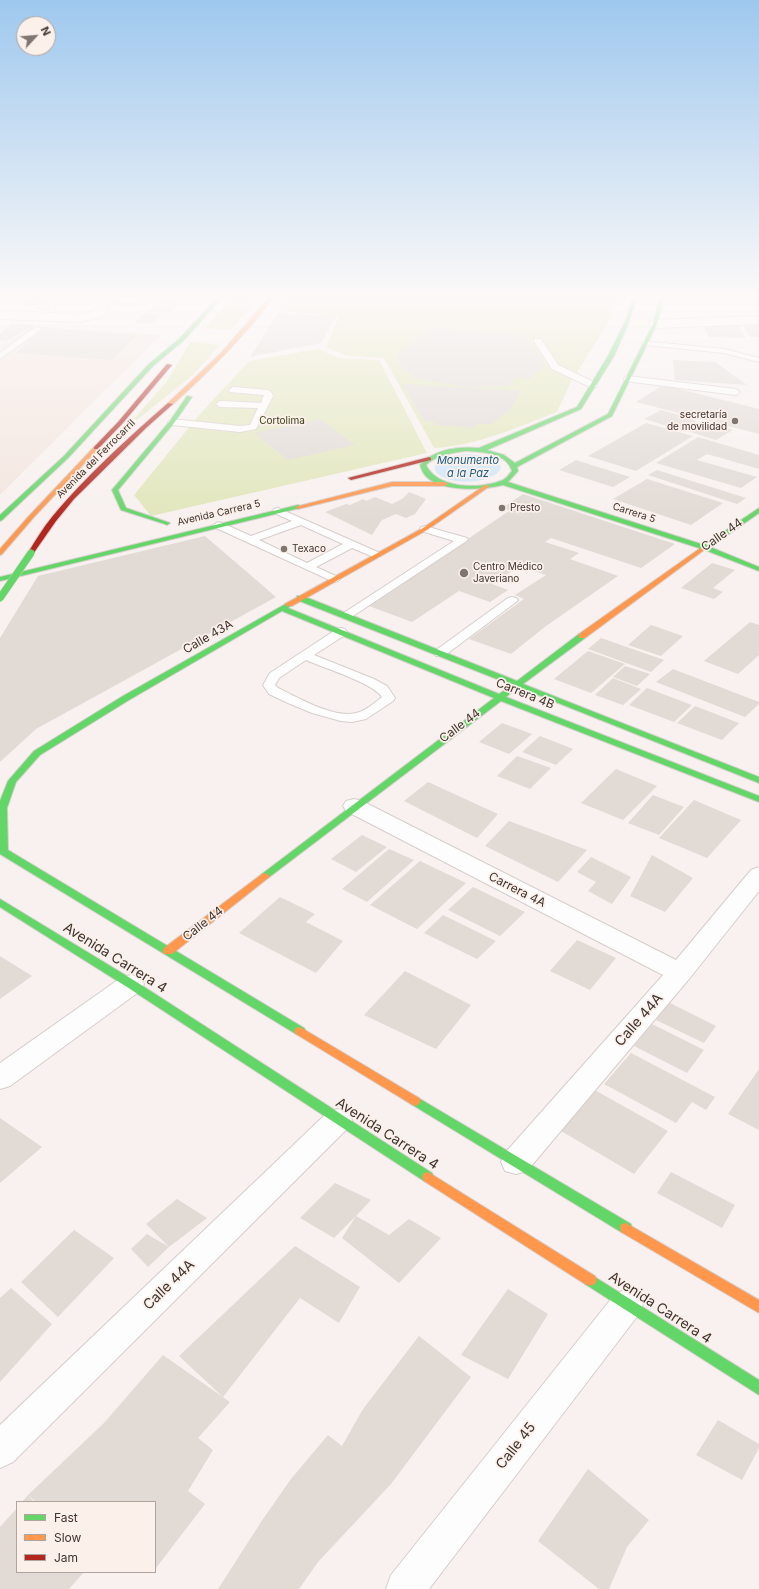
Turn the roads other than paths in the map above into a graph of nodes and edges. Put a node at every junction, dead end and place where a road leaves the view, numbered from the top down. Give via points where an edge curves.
1 (145, 371) edge
2 (165, 371) edge
3 (207, 371) edge
4 (562, 371) edge
5 (601, 371) edge
6 (632, 371) edge
7 (628, 379) junction
8 (593, 384) junction
9 (192, 385) junction
10 (233, 390) dead end
11 (736, 392) dead end
12 (220, 404) dead end
13 (263, 406) junction
14 (172, 422) junction
15 (481, 450) junction
16 (429, 459) junction
17 (517, 471) junction
18 (344, 480) dead end
19 (501, 482) junction
20 (445, 484) junction
21 (487, 486) junction
22 (759, 510) edge
23 (278, 511) junction
24 (0, 519) edge
25 (302, 521) junction
26 (218, 525) junction
27 (152, 527) dead end
28 (425, 529) junction
29 (712, 538) junction
30 (250, 540) junction
31 (352, 544) junction
32 (730, 545) dead end
33 (704, 547) junction
34 (0, 553) edge
35 (42, 553) dead end
36 (376, 555) junction
37 (14, 561) dead end
38 (307, 567) junction
39 (759, 569) edge
40 (0, 579) edge
41 (334, 579) junction
42 (0, 598) edge
43 (300, 598) junction
44 (512, 600) dead end
45 (282, 608) junction
46 (346, 616) junction
47 (341, 632) junction
48 (440, 653) junction
49 (306, 656) junction
50 (517, 684) junction
51 (499, 697) junction
52 (759, 780) edge
53 (759, 800) edge
54 (354, 806) junction
55 (1, 851) edge
56 (759, 875) edge
57 (0, 902) edge
58 (168, 951) junction
59 (680, 973) junction
60 (131, 984) junction
61 (0, 1078) edge
62 (338, 1120) junction
63 (516, 1162) junction
64 (627, 1304) junction
65 (759, 1307) edge
66 (759, 1388) edge
67 (0, 1450) edge
68 (405, 1589) edge

1 - 24 main road via 66,457
2 - 34 main road, Avenida del Ferrocarril
3 - 9 main road, Avenida del Ferrocarril
4 - 8 lane
5 - 8 main road
6 - 7 main road
7 - 11 lane
7 - 17 main road via 610,415
8 - 15 main road via 579,408
9 - 14 main road via 194,390
9 - 42 main road, Avenida del Ferrocarril, bridge via 144,427 53,520
10 - 13 lane via 268,393 269,396
12 - 13 lane
13 - 14 lane via 253,427 246,429
14 - 27 main road, Avenida Carrera 5 via 115,490 123,509 171,522
15 - 16 main road via 450,450
15 - 17 main road via 504,457
16 - 18 main road
16 - 20 main road via 425,463 426,473
17 - 19 main road
19 - 21 main road
19 - 33 main road, Carrera 5
20 - 21 main road
20 - 23 main road, Avenida Carrera 5 via 392,484
21 - 28 main road, Calle 43A
22 - 29 main road, Calle 44
23 - 25 lane
23 - 26 main road, Avenida Carrera 5
25 - 30 lane
25 - 31 lane
26 - 30 lane
26 - 40 main road, Avenida Carrera 5
28 - 36 main road, Calle 43A
28 - 46 lane via 462,540
29 - 32 main road
29 - 33 main road, Calle 44
30 - 38 lane
31 - 36 lane
31 - 38 lane
33 - 39 main road, Carrera 5
33 - 50 main road, Calle 44
35 - 37 main road
36 - 41 main road, Calle 43A
38 - 41 lane
41 - 43 main road, Calle 43A
43 - 45 main road, Calle 43A
43 - 46 main road, Carrera 4B
44 - 48 lane
45 - 47 main road, Carrera 4B
45 - 55 main road, Calle 43A via 99,713 36,753 12,781 2,808
46 - 48 main road, Carrera 4B
47 - 49 lane
47 - 51 main road, Carrera 4B
48 - 50 main road, Carrera 4B
49 - 49 lane via 274,676 269,685 273,691 335,717 360,717 389,698 383,689 370,682
50 - 51 main road, Calle 44
50 - 52 main road, Carrera 4B
51 - 53 main road, Carrera 4B
51 - 54 main road, Calle 44
54 - 58 main road, Calle 44
54 - 59 street, Carrera 4A
55 - 58 main road
56 - 59 street, Calle 44A
57 - 60 main road, Avenida Carrera 4
58 - 63 main road
59 - 63 street, Calle 44A
60 - 61 street
60 - 62 main road, Avenida Carrera 4
62 - 64 main road, Avenida Carrera 4
62 - 67 street, Calle 44A
63 - 65 main road
64 - 66 main road, Avenida Carrera 4
64 - 68 street, Calle 45

